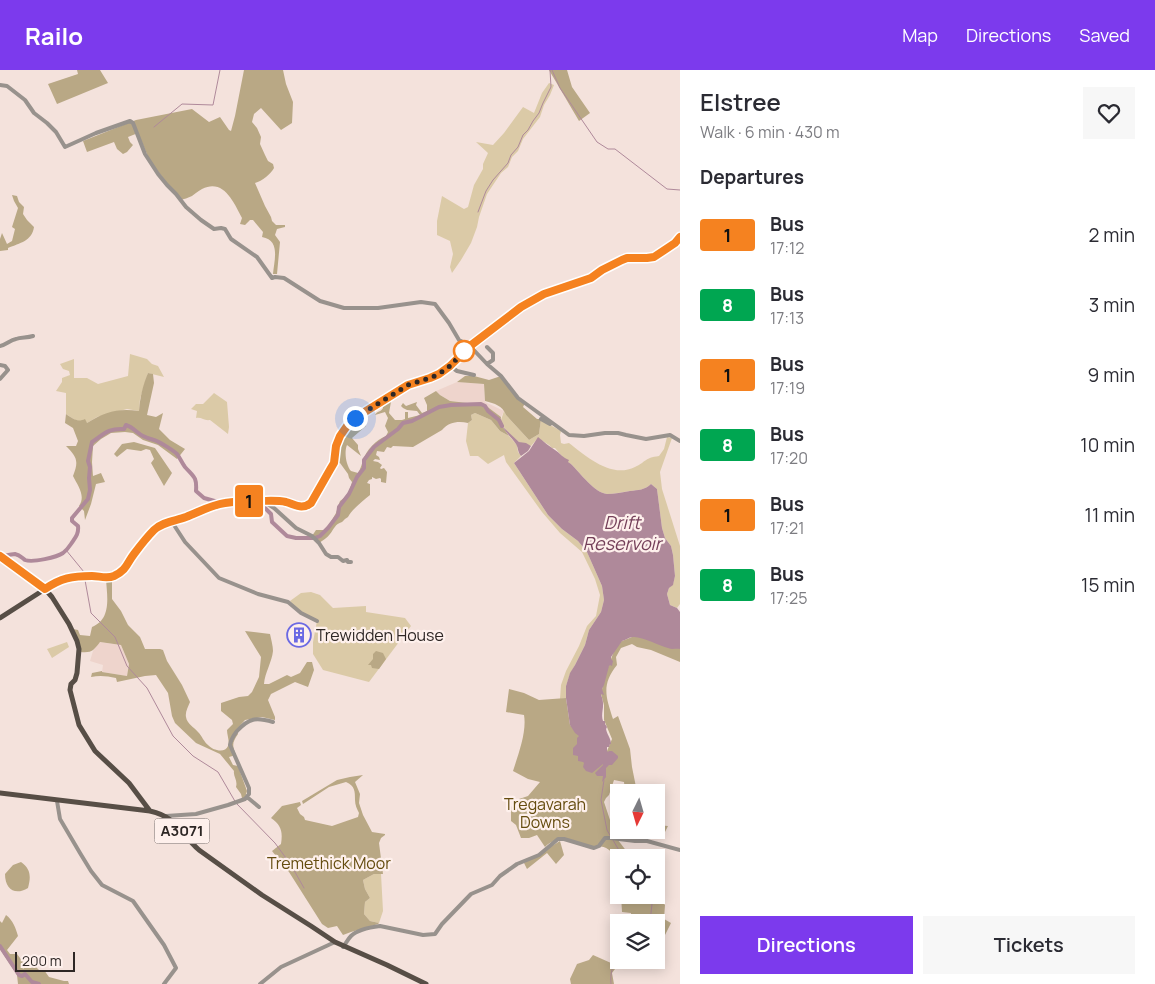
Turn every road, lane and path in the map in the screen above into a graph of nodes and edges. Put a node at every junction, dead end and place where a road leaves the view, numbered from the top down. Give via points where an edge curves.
1 (0, 85) edge
2 (680, 237) edge
3 (33, 336) dead end
4 (0, 346) edge
5 (470, 346) junction
6 (487, 347) dead end
7 (487, 364) junction
8 (0, 365) edge
9 (450, 366) junction
10 (474, 375) dead end
11 (0, 379) edge
12 (541, 419) dead end
13 (556, 426) junction
14 (680, 441) edge
15 (263, 501) junction
16 (172, 522) junction
17 (2, 558) edge
18 (351, 562) dead end
19 (45, 589) junction
20 (0, 618) edge
21 (317, 621) dead end
22 (273, 722) dead end
23 (0, 793) edge
24 (247, 796) junction
25 (57, 801) junction
26 (259, 807) dead end
27 (150, 811) junction
28 (166, 816) junction
29 (680, 850) edge
30 (335, 942) junction
31 (343, 947) junction
32 (164, 984) edge
33 (260, 984) edge
34 (426, 984) edge

1 - 5 street via 7,86 25,100 34,113 56,132 64,147 130,121 133,123 145,154 186,206 214,229 225,229 228,237 257,257 272,278 284,278 320,302 344,308 378,308 421,302 433,304 459,340
2 - 5 main road via 654,257 627,258 591,278 544,294 521,307
3 - 4 street via 16,338
5 - 7 street
5 - 9 main road
6 - 7 street via 493,353 493,360
7 - 13 street via 518,398
8 - 11 street via 8,370
9 - 10 street
9 - 15 main road via 439,374 401,389 355,418 336,446 334,463 307,506
12 - 13 street
13 - 14 street via 575,436 618,433 646,439 670,435
15 - 16 main road via 219,504
15 - 18 street via 296,528 312,536 326,554
16 - 19 main road via 154,530 122,572 109,577 65,578
16 - 21 street via 185,542 219,578 288,602 300,613
17 - 19 main road
19 - 20 main road
19 - 27 main road via 70,624 77,641 78,673 70,690 79,725 94,751 129,783
22 - 24 street via 264,718 249,721 231,740 230,745 249,788
23 - 25 main road, A3071
24 - 26 street
24 - 28 street via 213,810
25 - 27 main road, A3071
25 - 32 street via 60,818 102,885 133,901 164,945 176,968
27 - 28 main road, A3071
28 - 30 main road, A3071 via 206,855
29 - 31 street via 647,841 605,838 594,848 558,839 539,855 517,864 492,885 471,894 435,934 423,935 373,926 351,935
30 - 31 main road, A3071
30 - 33 street via 288,963
31 - 34 main road, A3071

